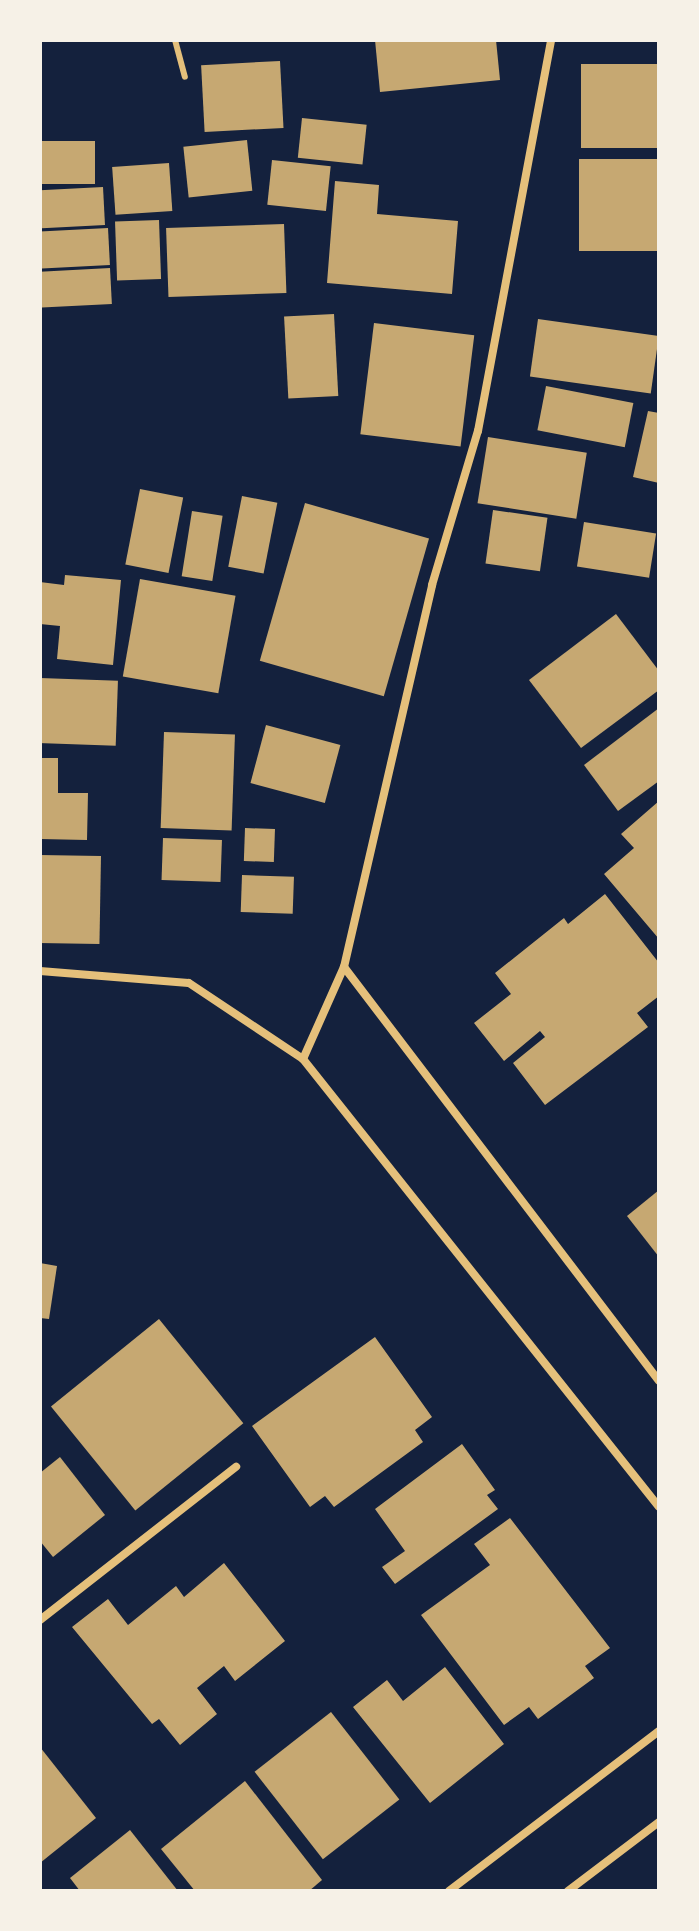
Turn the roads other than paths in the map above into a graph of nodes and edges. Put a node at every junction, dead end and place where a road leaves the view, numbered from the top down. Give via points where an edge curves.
1 (175, 40) edge
2 (551, 40) edge
3 (185, 77) dead end
4 (344, 967) junction
5 (40, 971) edge
6 (303, 1059) junction
7 (659, 1381) edge
8 (236, 1467) dead end
9 (659, 1507) edge
10 (40, 1620) edge
11 (659, 1731) edge
12 (659, 1822) edge
13 (449, 1891) edge
14 (568, 1891) edge

1 - 3 lane
2 - 4 street via 478,431 432,585
4 - 6 street
4 - 7 street
5 - 6 street via 189,983
6 - 9 street
8 - 10 street
11 - 13 street
12 - 14 street

